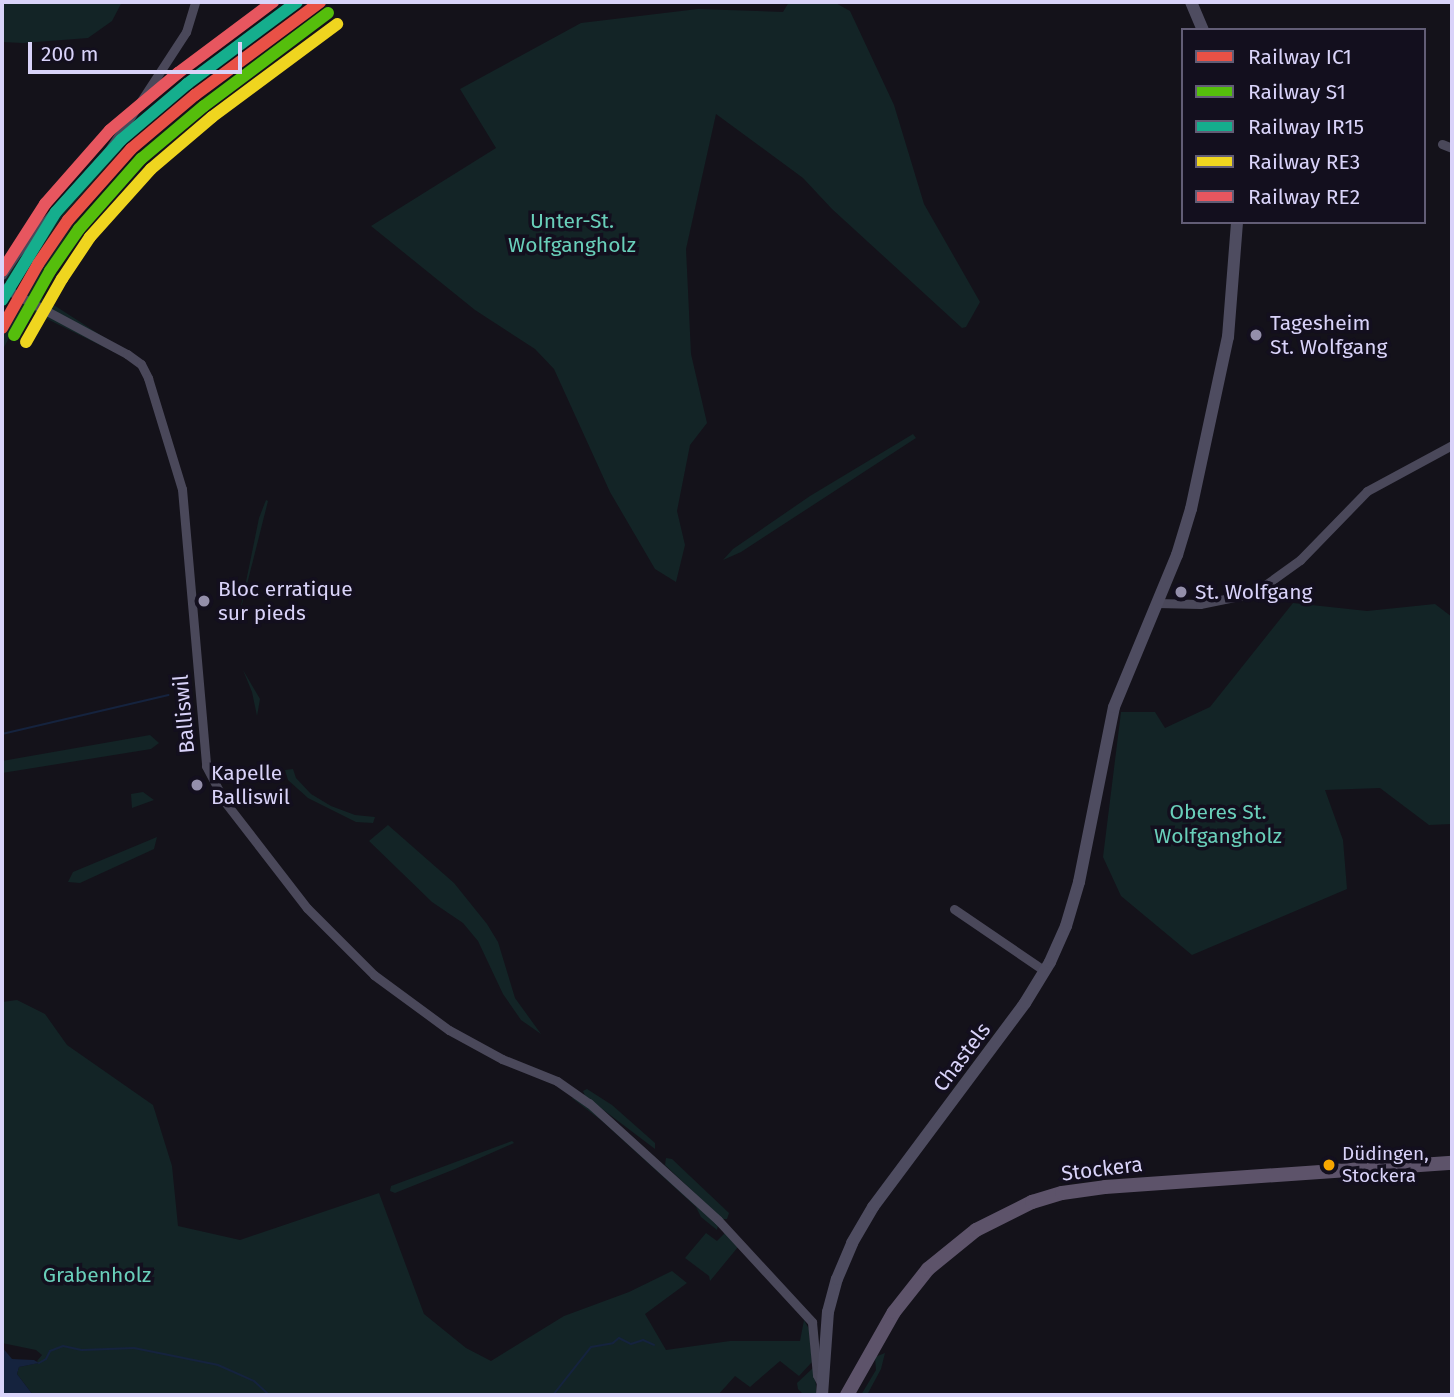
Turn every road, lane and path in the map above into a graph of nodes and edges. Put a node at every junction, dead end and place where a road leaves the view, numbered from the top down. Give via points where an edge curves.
1 (195, 2) edge
2 (1191, 2) edge
3 (1202, 28) edge
4 (1442, 144) dead end
5 (1452, 148) edge
6 (1237, 224) edge
7 (2, 275) edge
8 (5, 288) edge
9 (1452, 445) edge
10 (1254, 593) junction
11 (1267, 593) dead end
12 (1157, 603) junction
13 (954, 909) dead end
14 (1045, 971) junction
15 (589, 1103) joint
16 (1452, 1163) edge
17 (822, 1390) edge
18 (847, 1395) edge

1 - 7 street via 186,32 108,150
2 - 3 main road
4 - 5 street
6 - 12 main road via 1228,337 1191,509
8 - 15 street, Balliswil via 127,354 141,364 148,378 182,489 206,766 225,802 307,908 374,975 449,1030 502,1059 557,1081
9 - 10 street via 1367,491 1300,560
10 - 11 street
10 - 12 street via 1210,603
12 - 14 main road, Chastels via 1120,689 1106,737 1075,898
13 - 14 street
14 - 17 main road, Chastels via 856,1235 830,1304
15 - 17 street, Chastels via 718,1220 812,1322
16 - 18 main road, Stockera via 1094,1188 1032,1202 976,1230 928,1269 902,1301

